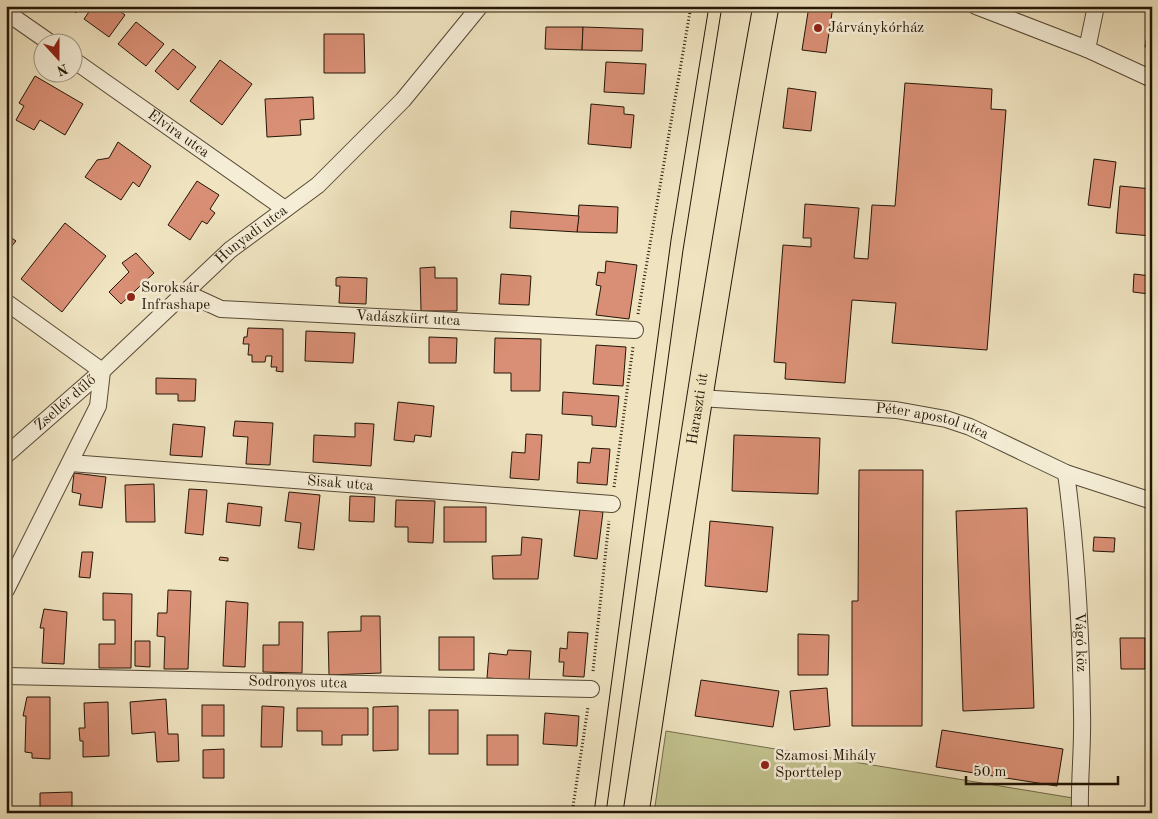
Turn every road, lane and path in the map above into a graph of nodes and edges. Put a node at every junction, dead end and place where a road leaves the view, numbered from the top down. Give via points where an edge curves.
1 (480, 6) edge
2 (691, 6) edge
3 (766, 6) edge
4 (976, 6) edge
5 (1096, 6) edge
6 (6, 12) edge
7 (35, 32) edge
8 (1087, 49) junction
9 (82, 66) edge
10 (1152, 79) edge
11 (285, 209) junction
12 (184, 292) junction
13 (6, 302) edge
14 (635, 330) junction
15 (102, 371) junction
16 (699, 398) junction
17 (6, 454) edge
18 (70, 463) junction
19 (1066, 473) junction
20 (1152, 501) edge
21 (612, 504) junction
22 (605, 553) dead end
23 (6, 590) edge
24 (6, 676) edge
25 (591, 689) dead end
26 (636, 813) edge
27 (1080, 813) edge

1 - 11 street, Hunyadi utca via 403,100 318,185
2 - 14 path
3 - 16 main road, Haraszti út
4 - 8 street
5 - 8 street
6 - 7 street
8 - 10 street
9 - 11 street, Elvira utca
11 - 12 street, Hunyadi utca via 230,250
12 - 14 street, Vadászkürt utca via 222,309
12 - 15 street, Hunyadi utca
13 - 15 street
14 - 21 path
15 - 17 street, Zsellér dűlő
15 - 18 street via 98,406
16 - 19 street, Péter apostol utca via 896,410 946,420 970,427
16 - 26 main road, Haraszti út
18 - 21 street, Sisak utca
18 - 23 street
19 - 20 street, Péter apostol utca
19 - 27 street, Vágó köz via 1074,530 1080,622
21 - 22 path
24 - 25 street, Sodronyos utca

